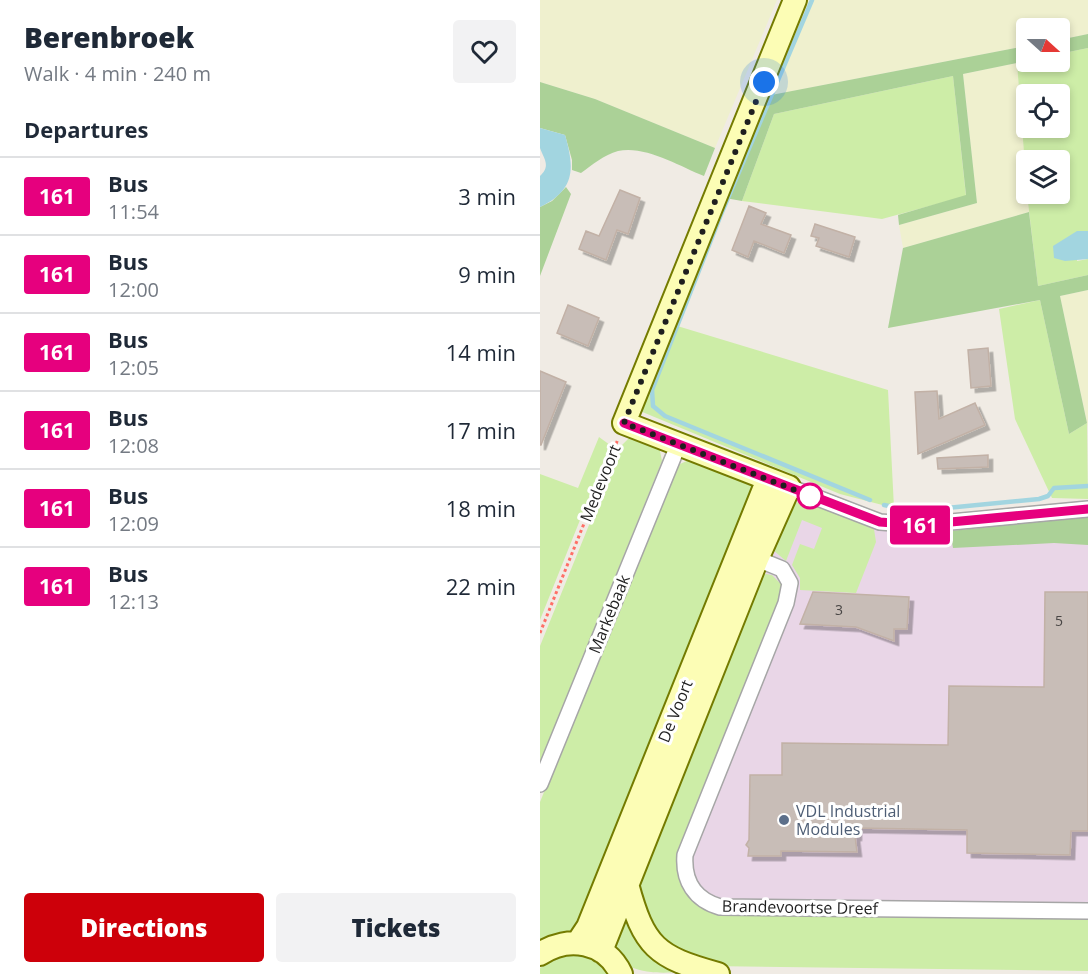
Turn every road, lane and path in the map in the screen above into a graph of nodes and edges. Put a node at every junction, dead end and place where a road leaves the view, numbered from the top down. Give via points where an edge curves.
1 (795, 0) edge
2 (624, 423) junction
3 (678, 443) junction
4 (768, 479) junction
5 (789, 487) junction
6 (1088, 509) edge
7 (748, 555) junction
8 (540, 633) edge
9 (540, 784) edge
10 (627, 884) junction
11 (1088, 911) edge
12 (578, 942) junction
13 (601, 951) junction
14 (540, 954) edge
15 (627, 973) edge
16 (718, 974) edge

1 - 2 street, Medevoort
2 - 3 street
2 - 8 path, Medevoort
3 - 4 street
3 - 9 street, Markebaak
4 - 5 street
4 - 7 street, De Voort
5 - 6 street via 880,522 919,525
5 - 7 street, De Voort
7 - 10 street, De Voort
7 - 11 street, Brandevoortse Dreef via 782,569 790,583 786,603 685,855 684,872 706,903 720,907
7 - 12 street, De Voort via 588,927
10 - 13 street, De Voort
10 - 16 street via 642,931 657,948 677,963
12 - 13 street
12 - 14 street via 561,943
13 - 15 street

